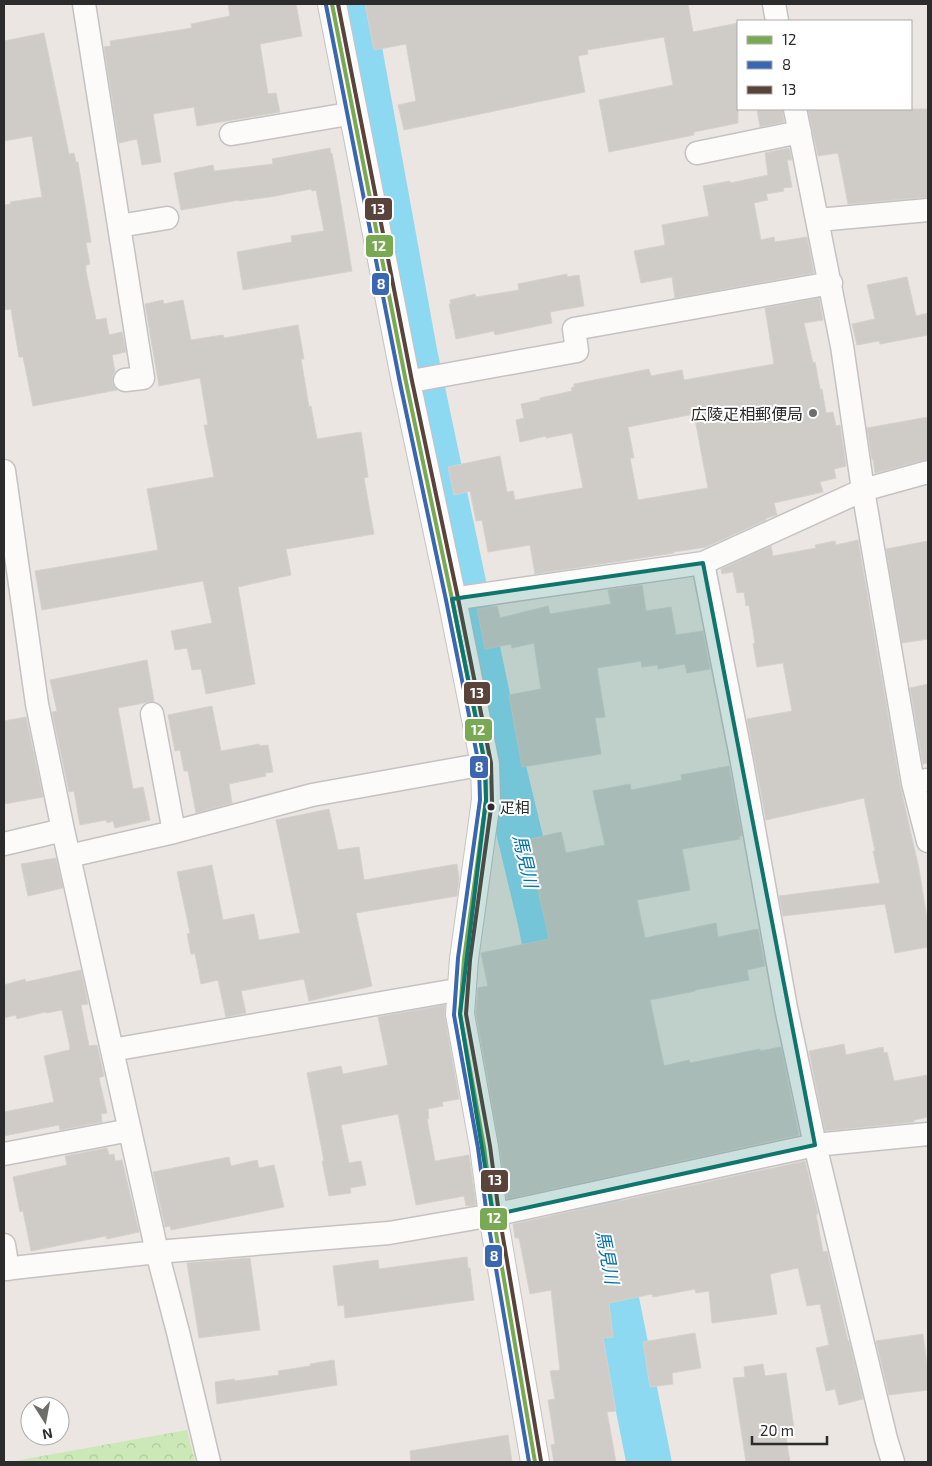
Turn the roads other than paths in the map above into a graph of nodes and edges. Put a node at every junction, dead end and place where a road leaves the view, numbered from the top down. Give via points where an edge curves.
1 (84, 4) edge
2 (332, 4) edge
3 (774, 4) edge
4 (777, 20) edge
5 (795, 110) edge
6 (354, 113) junction
7 (800, 132) junction
8 (231, 134) dead end
9 (697, 153) dead end
10 (928, 210) edge
11 (167, 218) dead end
12 (818, 220) junction
13 (119, 226) junction
14 (831, 283) junction
15 (124, 380) dead end
16 (419, 380) junction
17 (4, 471) edge
18 (928, 472) edge
19 (864, 490) junction
20 (703, 563) junction
21 (464, 597) junction
22 (152, 714) dead end
23 (484, 764) junction
24 (921, 781) edge
25 (63, 830) junction
26 (174, 832) junction
27 (928, 841) edge
28 (4, 844) edge
29 (69, 856) junction
30 (462, 989) junction
31 (112, 1050) junction
32 (130, 1130) junction
33 (928, 1134) edge
34 (815, 1145) junction
35 (4, 1154) edge
36 (493, 1215) junction
37 (4, 1245) edge
38 (157, 1252) junction
39 (6, 1269) edge
40 (209, 1462) edge
41 (535, 1462) edge
42 (893, 1462) edge

1 - 13 street
2 - 6 main road
3 - 4 street
5 - 7 street
6 - 8 street
6 - 16 main road
7 - 9 street
7 - 12 street
10 - 12 street
11 - 13 street
12 - 14 street
13 - 15 street via 143,378
14 - 16 street via 574,329 577,351
14 - 19 street
16 - 21 main road
17 - 25 street via 37,704
18 - 19 street
19 - 20 street
19 - 24 street
20 - 21 street
20 - 34 street via 786,1008
21 - 23 main road
22 - 26 street
23 - 26 street via 312,795
23 - 30 main road via 486,800
24 - 27 street
25 - 28 street
25 - 29 street
26 - 29 street
29 - 31 street
30 - 31 street
30 - 36 main road via 460,1014
31 - 32 street
32 - 35 street
32 - 38 street
33 - 34 street
34 - 36 street
34 - 42 street
36 - 38 street via 389,1233
36 - 41 main road
37 - 39 street
38 - 39 street
38 - 40 street

